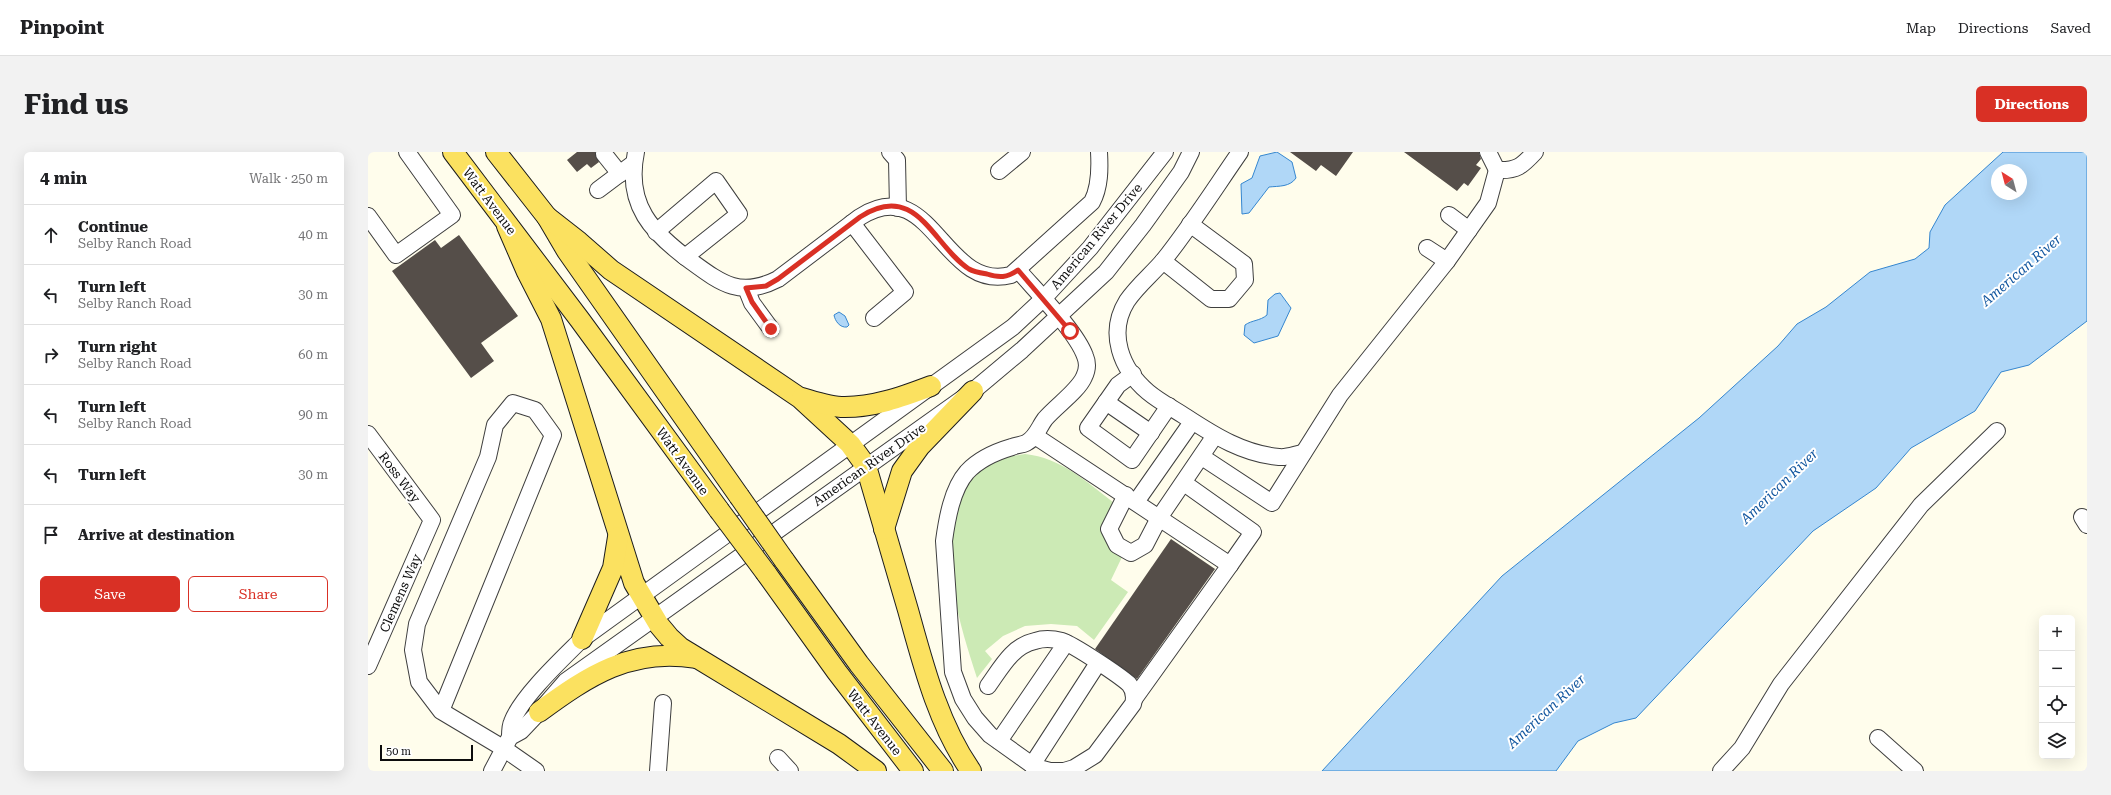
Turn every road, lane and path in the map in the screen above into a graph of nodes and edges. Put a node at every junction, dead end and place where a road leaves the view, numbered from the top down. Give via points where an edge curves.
1 (407, 152) edge
2 (453, 152) edge
3 (496, 152) edge
4 (890, 152) edge
5 (1022, 152) edge
6 (1099, 152) edge
7 (1165, 152) edge
8 (1191, 152) edge
9 (1240, 152) edge
10 (1488, 152) edge
11 (1535, 152) edge
12 (604, 154) dead end
13 (635, 157) edge
14 (1497, 170) junction
15 (999, 171) dead end
16 (620, 174) junction
17 (598, 190) dead end
18 (898, 208) junction
19 (1449, 215) dead end
20 (368, 216) edge
21 (547, 217) junction
22 (852, 223) junction
23 (1190, 224) junction
24 (507, 226) junction
25 (1469, 230) junction
26 (656, 232) junction
27 (1427, 248) dead end
28 (685, 257) junction
29 (1163, 261) junction
30 (1447, 261) junction
31 (1018, 270) junction
32 (746, 288) junction
33 (1043, 299) junction
34 (1058, 317) junction
35 (874, 318) dead end
36 (771, 329) dead end
37 (1133, 374) junction
38 (931, 386) junction
39 (973, 391) junction
40 (800, 398) junction
41 (1106, 402) junction
42 (1170, 406) junction
43 (1192, 422) junction
44 (1997, 431) dead end
45 (1151, 433) junction
46 (368, 434) edge
47 (1035, 436) junction
48 (1214, 437) junction
49 (850, 444) junction
50 (1303, 453) junction
51 (1202, 457) junction
52 (866, 466) junction
53 (1184, 483) junction
54 (1131, 498) junction
55 (1159, 518) junction
56 (432, 520) joint
57 (884, 529) junction
58 (619, 534) junction
59 (1230, 565) junction
60 (643, 595) junction
61 (655, 618) junction
62 (582, 639) junction
63 (1066, 643) junction
64 (698, 658) junction
65 (1098, 663) junction
66 (368, 666) edge
67 (988, 686) dead end
68 (1134, 699) junction
69 (663, 703) dead end
70 (441, 711) junction
71 (539, 712) junction
72 (1878, 738) dead end
73 (999, 741) junction
74 (507, 743) junction
75 (778, 758) dead end
76 (1032, 765) junction
77 (492, 771) edge
78 (536, 771) edge
79 (658, 771) edge
80 (790, 771) edge
81 (876, 771) edge
82 (913, 771) edge
83 (943, 771) edge
84 (971, 771) edge
85 (1721, 771) edge
86 (1915, 771) edge

1 - 20 street via 452,215 396,255
2 - 24 main road, Watt Avenue
3 - 21 main road, Watt Avenue
4 - 18 street via 897,160
5 - 15 street
6 - 31 street via 1100,172 1092,202
7 - 33 street, American River Drive via 1090,248
8 - 34 street, American River Drive via 1181,172 1106,272
9 - 23 street
10 - 14 street
11 - 14 street via 1524,164 1511,171
12 - 16 street
13 - 16 street
13 - 26 street via 634,182 638,201
14 - 25 street via 1488,203
16 - 17 street
18 - 22 street via 873,210
18 - 31 street via 910,211 925,223 970,270 1002,278
19 - 25 street
21 - 40 main road via 610,270
21 - 83 main road, Watt Avenue, bridge via 567,251 784,560 859,664
22 - 32 street via 778,279 766,286
22 - 35 street via 905,292
23 - 29 street
23 - 29 street via 1244,264 1245,280 1229,299 1212,299
24 - 58 main road via 552,320
24 - 82 main road, Watt Avenue, bridge via 580,320 837,672
25 - 30 street
26 - 28 street
26 - 28 street via 716,181 739,214
27 - 30 street
28 - 32 street via 724,284
29 - 37 street via 1128,300 1120,319 1117,331 1118,344 1122,359
30 - 50 street via 1340,396
31 - 33 street
32 - 36 street via 752,302
33 - 34 street
33 - 38 street, American River Drive via 1013,327
34 - 39 street, American River Drive
34 - 47 street via 1086,357 1085,376 1079,387 1044,421
37 - 41 street via 1118,384
37 - 42 street via 1149,392
38 - 40 main road via 865,406 841,407
38 - 49 street, American River Drive
39 - 52 street, American River Drive
39 - 57 main road via 920,446 902,471
40 - 49 main road
41 - 45 street
41 - 45 street via 1088,428 1132,460
42 - 43 street
42 - 45 street
43 - 48 street
43 - 54 street
44 - 85 street via 1921,505 1781,684 1742,748
46 - 56 street, Ross Way
47 - 54 street
47 - 73 street via 1026,443 994,453 966,473 956,490 944,541 953,672 963,699 975,718
48 - 50 street via 1244,449 1280,457
48 - 51 street
49 - 52 main road
49 - 60 street, American River Drive
50 - 51 street via 1272,503
51 - 53 street
52 - 57 main road
52 - 61 street, American River Drive
53 - 55 street
53 - 59 street via 1253,532
54 - 55 street
54 - 55 street via 1109,529 1118,545 1131,553 1145,545
55 - 59 street
56 - 66 street, Clemens Way
57 - 84 main road via 934,694 952,738
58 - 60 main road via 634,583
58 - 62 main road via 613,568
59 - 68 street
60 - 61 main road
60 - 62 street, American River Drive
61 - 64 main road via 669,637
61 - 71 street, American River Drive via 566,681
62 - 74 street, American River Drive via 551,669 516,713
63 - 65 street
63 - 67 street via 1049,639 1022,646 1011,654
63 - 73 street
64 - 71 main road via 677,654 623,661 572,688
64 - 81 main road via 839,744
65 - 68 street via 1129,684
65 - 76 street
68 - 76 street via 1129,710 1087,762 1064,771 1050,771
69 - 79 street
70 - 70 street via 553,435 535,410 513,403 495,425 488,457 416,631 412,650 419,682
70 - 74 street
71 - 74 street, American River Drive
72 - 86 street
73 - 76 street
74 - 77 street, American River Drive
74 - 78 street
75 - 80 street

